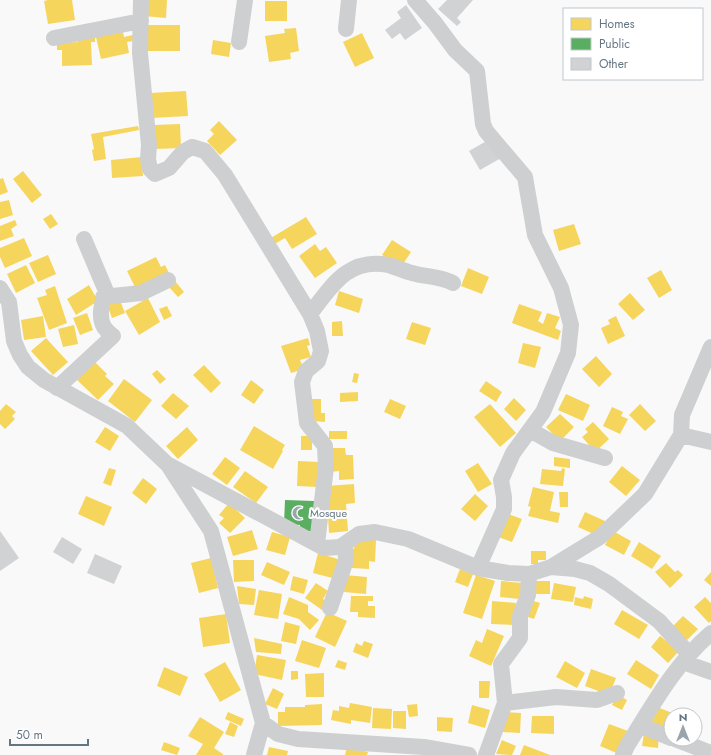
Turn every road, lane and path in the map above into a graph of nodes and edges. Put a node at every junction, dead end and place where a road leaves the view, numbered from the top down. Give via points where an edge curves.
1 (141, 0) edge
2 (245, 0) edge
3 (349, 0) edge
4 (415, 0) edge
5 (141, 21) junction
6 (346, 29) dead end
7 (54, 38) dead end
8 (239, 42) dead end
9 (84, 239) dead end
10 (168, 280) dead end
11 (453, 283) dead end
12 (0, 288) edge
13 (103, 297) junction
14 (310, 314) junction
15 (711, 347) edge
16 (57, 388) junction
17 (530, 430) junction
18 (681, 435) junction
19 (711, 442) edge
20 (605, 458) dead end
21 (167, 464) junction
22 (317, 544) junction
23 (345, 544) junction
24 (551, 567) junction
25 (478, 568) junction
26 (530, 574) junction
27 (330, 608) dead end
28 (711, 633) edge
29 (686, 658) junction
30 (711, 672) edge
31 (617, 693) dead end
32 (505, 703) junction
33 (263, 723) junction
34 (640, 725) junction
35 (663, 735) edge
36 (695, 747) edge
37 (711, 753) edge
38 (254, 755) edge
39 (469, 755) edge
40 (486, 755) edge
41 (623, 755) edge

1 - 5 street
2 - 8 street
3 - 6 street
4 - 17 street via 456,50 477,71 483,124 525,177 535,235 561,288 571,325 568,353 543,412
5 - 7 street
5 - 14 street via 140,53 150,169 155,174 169,168 183,152 192,148 205,151 225,175
9 - 13 street via 106,291
10 - 13 street via 141,293
11 - 14 street via 444,278 413,273 388,265 367,264 333,283
12 - 16 street via 9,302 14,341 20,355 28,367
13 - 16 street via 103,326 113,336
14 - 22 street via 321,351 318,361 306,371 302,382 307,424 325,446
15 - 18 street via 682,415
16 - 21 street via 127,426
17 - 20 street via 553,443
17 - 25 street via 513,454 501,480 504,509
18 - 19 street
18 - 24 street via 645,494 600,537
21 - 22 street
21 - 33 street via 211,531
22 - 23 street via 324,548 340,547
23 - 25 street via 360,534 375,532 408,539
23 - 27 street via 346,560
24 - 26 street
24 - 29 street via 590,573 609,584 659,621
25 - 26 street
26 - 32 street via 528,595 520,616 520,638 501,664
28 - 29 street
29 - 30 street
29 - 34 street via 672,674
31 - 32 street via 597,700 556,697
32 - 40 street
33 - 38 street
33 - 39 street via 278,734 298,739 424,747
34 - 35 street
34 - 41 street
36 - 37 street

